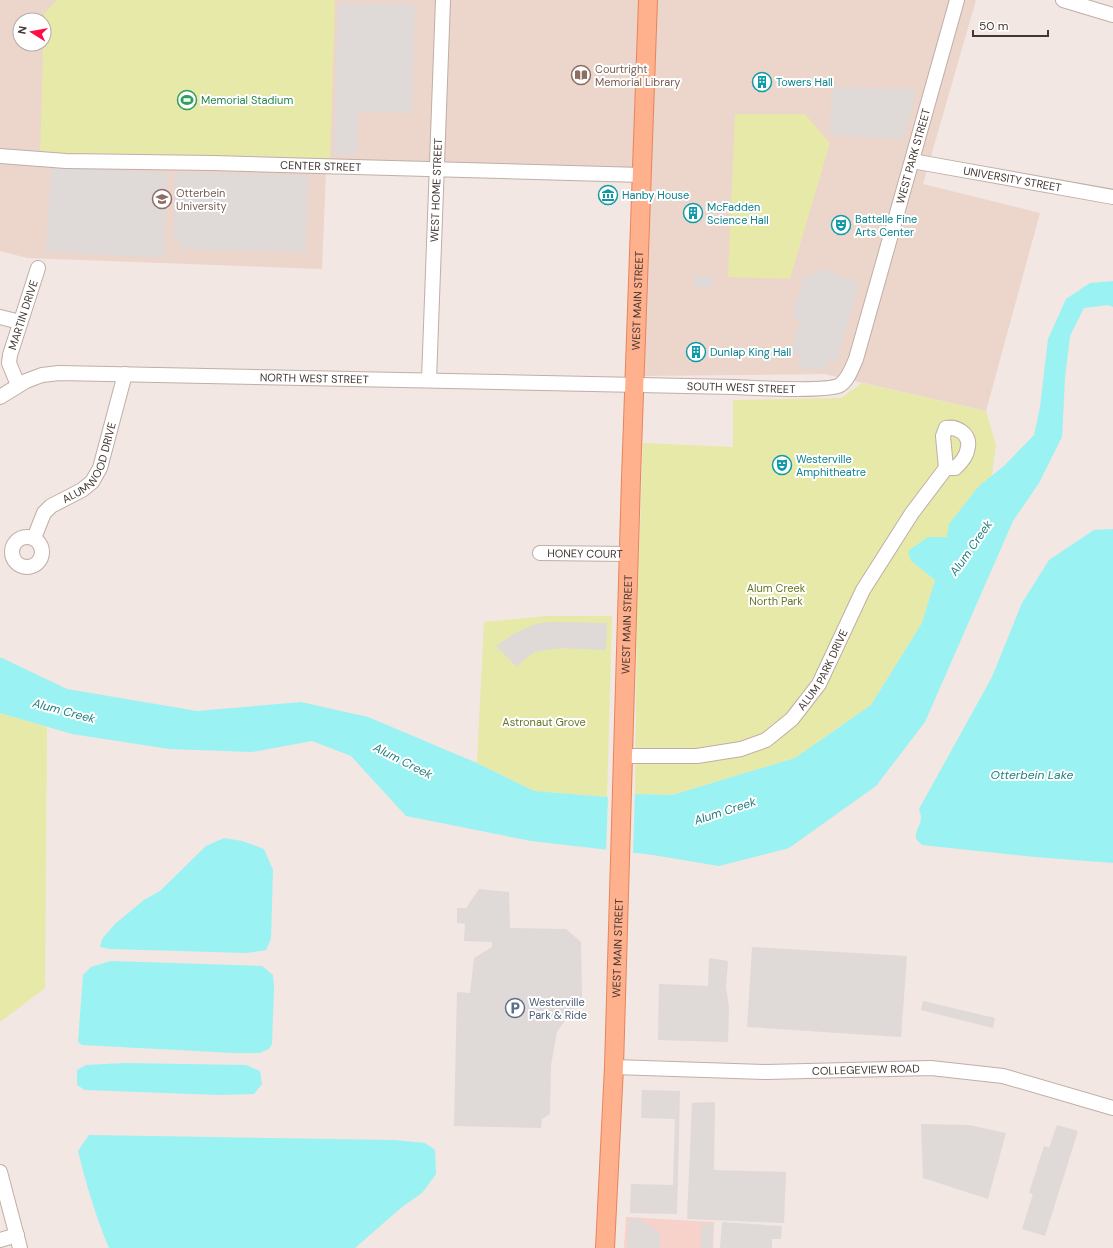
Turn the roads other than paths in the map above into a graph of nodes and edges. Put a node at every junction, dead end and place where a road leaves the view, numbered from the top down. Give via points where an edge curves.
1 (443, 0) edge
2 (648, 0) edge
3 (957, 0) edge
4 (1063, 0) edge
5 (1113, 15) edge
6 (0, 156) edge
7 (912, 161) junction
8 (436, 170) junction
9 (642, 175) junction
10 (1113, 197) edge
11 (38, 268) dead end
12 (0, 317) edge
13 (20, 322) junction
14 (125, 374) junction
15 (429, 380) junction
16 (846, 381) joint
17 (18, 385) junction
18 (634, 385) junction
19 (0, 397) edge
20 (946, 468) dead end
21 (34, 538) dead end
22 (540, 553) dead end
23 (629, 554) junction
24 (623, 764) junction
25 (614, 1067) junction
26 (1113, 1108) edge
27 (0, 1172) edge
28 (0, 1240) edge
29 (18, 1242) edge
30 (605, 1248) edge

1 - 8 street, WEST HOME STREET
2 - 9 main road, WEST MAIN STREET
3 - 7 street, WEST PARK STREET
4 - 5 street
6 - 8 street, CENTER STREET via 66,161
7 - 10 street, UNIVERSITY STREET
7 - 16 street, WEST PARK STREET via 856,359
8 - 9 street, CENTER STREET
8 - 15 street, WEST HOME STREET
9 - 18 main road, WEST MAIN STREET
11 - 13 street, MARTIN DRIVE
12 - 13 street
13 - 17 street, MARTIN DRIVE via 9,363
14 - 15 street, NORTH WEST STREET
14 - 17 street, NORTH WEST STREET via 59,373 33,378
14 - 21 street, ALUMWOOD DRIVE via 100,468 92,482 44,513
15 - 18 street, NORTH WEST STREET
16 - 18 street, SOUTH WEST STREET via 839,386 818,388
17 - 19 street, NORTH WEST STREET
18 - 23 main road, WEST MAIN STREET
20 - 24 street, ALUM PARK DRIVE via 912,513 866,585 819,684 792,719 766,740 741,749
22 - 23 street, HONEY COURT
23 - 24 main road, WEST MAIN STREET
24 - 25 main road, WEST MAIN STREET
25 - 26 street, COLLEGEVIEW ROAD via 766,1072 931,1068 1003,1076
25 - 30 main road, WEST MAIN STREET
27 - 29 street
28 - 29 street

